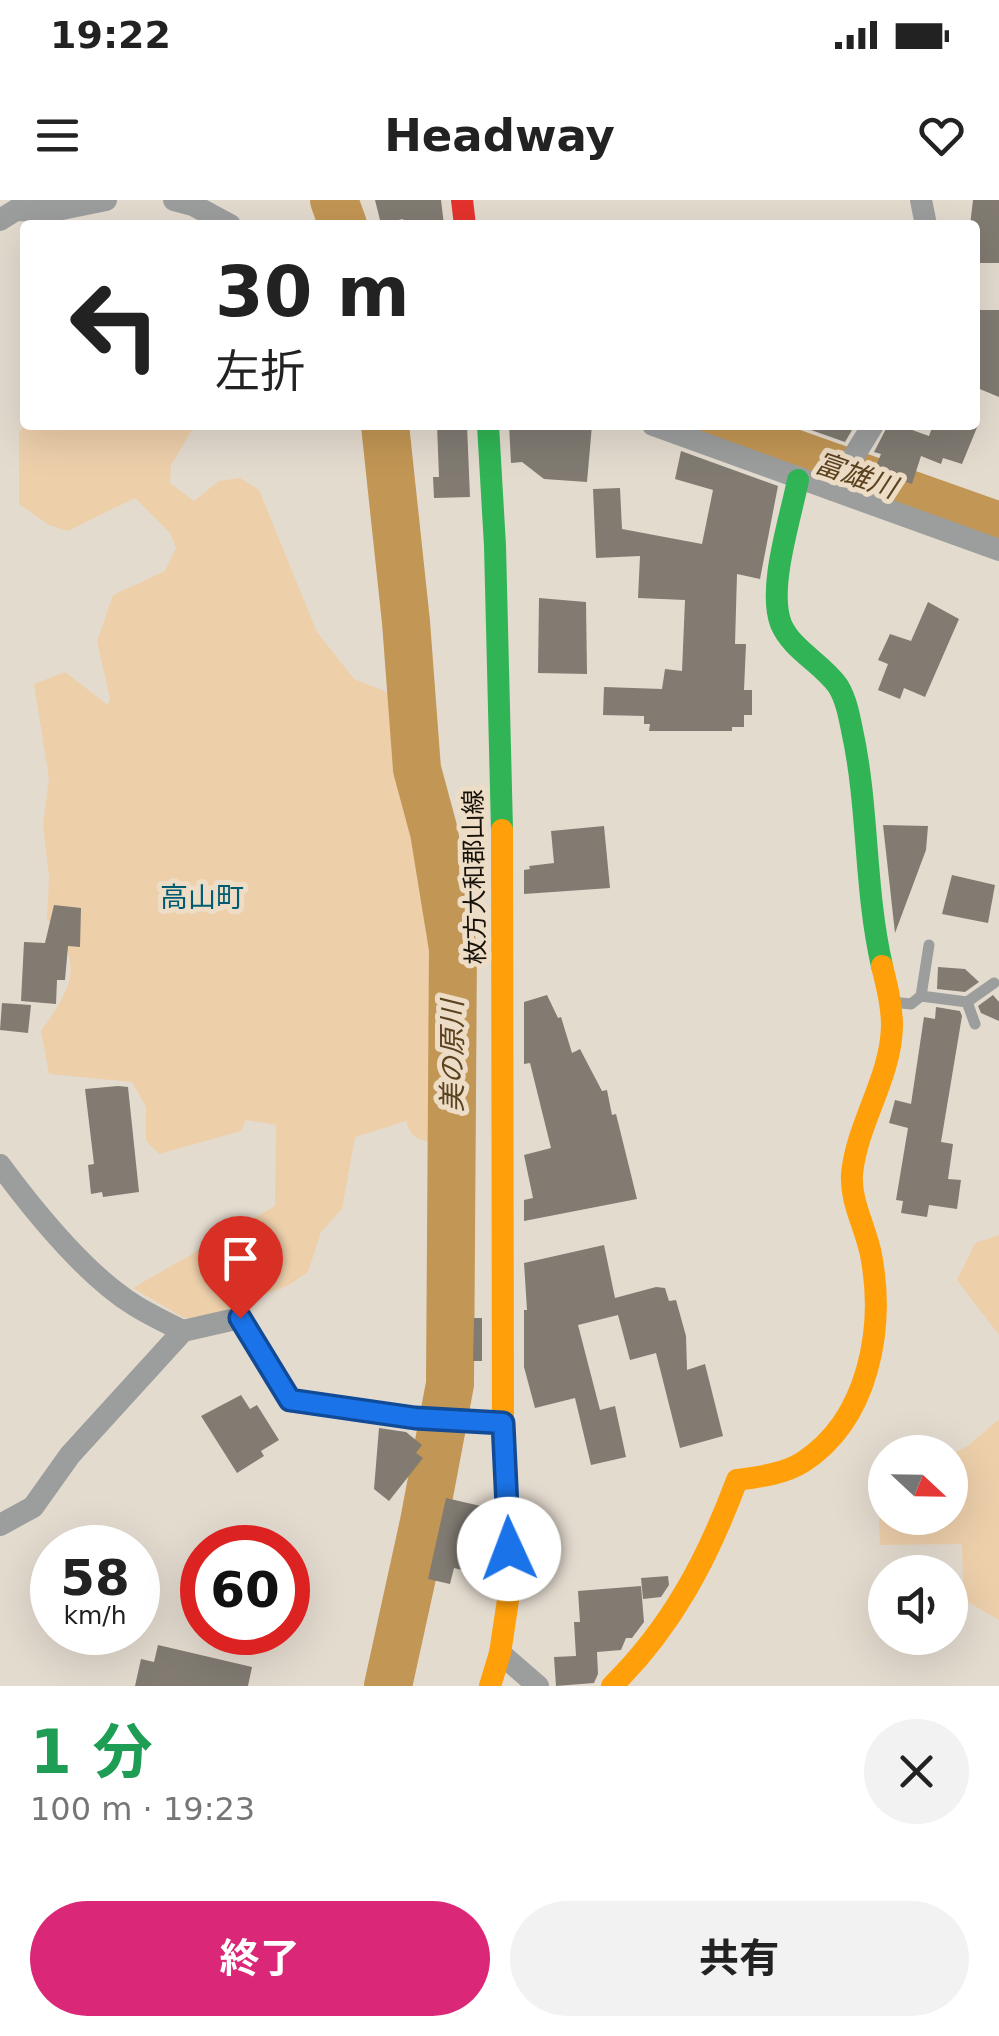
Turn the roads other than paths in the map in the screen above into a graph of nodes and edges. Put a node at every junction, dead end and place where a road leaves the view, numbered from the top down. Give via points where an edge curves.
1 (106, 200) edge
2 (174, 200) edge
3 (0, 220) edge
4 (220, 220) edge
5 (488, 430) edge
6 (665, 430) edge
7 (869, 430) edge
8 (798, 480) junction
9 (833, 490) junction
10 (999, 550) edge
11 (929, 946) dead end
12 (994, 983) dead end
13 (921, 996) junction
14 (892, 1002) junction
15 (967, 1002) junction
16 (975, 1024) dead end
17 (0, 1166) edge
18 (182, 1331) junction
19 (503, 1423) junction
20 (0, 1525) edge
21 (500, 1653) junction
22 (490, 1686) edge
23 (538, 1686) edge
24 (612, 1686) edge

1 - 3 street via 52,212 16,210
2 - 4 street
5 - 19 street, 枚方大和郡山線 via 502,851
6 - 8 street
7 - 9 street
8 - 9 street
8 - 14 street via 777,598 780,622 842,692 862,782 880,961
9 - 10 street
11 - 13 lane
12 - 15 lane
13 - 14 lane via 911,1004
13 - 15 lane
14 - 24 street via 881,1087 854,1165 852,1186 876,1296 874,1335 850,1415 801,1463 737,1480 703,1564 670,1620
15 - 16 lane
17 - 18 street via 43,1222 98,1274 132,1304
18 - 19 street via 240,1318 290,1400
18 - 20 street via 70,1455 33,1507
19 - 21 street, 枚方大和郡山線 via 510,1588
21 - 22 street, 枚方大和郡山線
21 - 23 street

